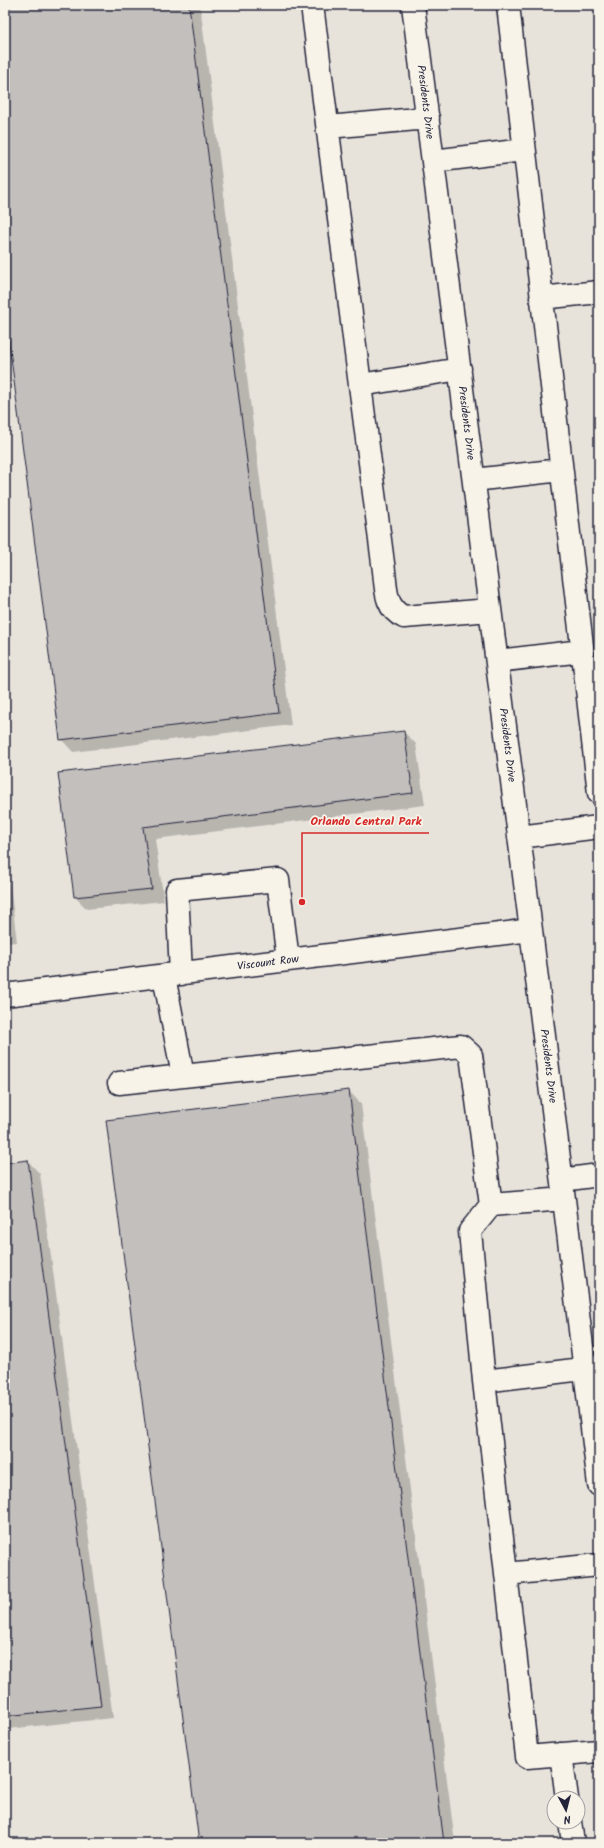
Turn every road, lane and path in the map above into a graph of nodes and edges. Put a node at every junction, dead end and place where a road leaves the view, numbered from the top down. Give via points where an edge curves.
1 (312, 5) edge
2 (413, 5) edge
3 (508, 5) edge
4 (428, 118) junction
5 (328, 127) junction
6 (524, 150) junction
7 (433, 161) junction
8 (599, 292) edge
9 (541, 298) junction
10 (460, 368) junction
11 (360, 385) junction
12 (560, 470) junction
13 (474, 480) junction
14 (490, 610) junction
15 (582, 651) junction
16 (497, 661) junction
17 (599, 793) edge
18 (599, 827) edge
19 (519, 837) junction
20 (531, 930) junction
21 (288, 960) junction
22 (173, 975) junction
23 (5, 995) edge
24 (183, 1076) junction
25 (119, 1083) dead end
26 (599, 1175) edge
27 (563, 1190) junction
28 (491, 1205) junction
29 (592, 1367) edge
30 (484, 1382) junction
31 (599, 1485) edge
32 (599, 1565) edge
33 (506, 1574) junction
34 (599, 1751) edge
35 (561, 1754) junction
36 (566, 1790) edge
37 (571, 1830) edge
38 (572, 1843) edge

1 - 5 street
2 - 4 street, Presidents Drive
3 - 6 street
4 - 5 street
4 - 7 street, Presidents Drive
5 - 11 street
6 - 7 street
6 - 9 street
7 - 10 street, Presidents Drive
8 - 9 street
9 - 12 street
10 - 11 street
10 - 13 street, Presidents Drive
11 - 14 street via 388,600 392,610 404,616
12 - 13 street
12 - 15 street
13 - 14 street, Presidents Drive
14 - 16 street, Presidents Drive
15 - 16 street
15 - 17 street
16 - 19 street, Presidents Drive
18 - 19 street
19 - 20 street, Presidents Drive
20 - 21 street, Viscount Row
20 - 27 street, Presidents Drive
21 - 22 street, Viscount Row
21 - 22 street via 278,880 177,890
22 - 23 street, Viscount Row
22 - 24 street
24 - 25 street
24 - 28 street via 461,1046 471,1055
26 - 27 street
27 - 28 street
27 - 29 street, Presidents Drive
28 - 30 street via 470,1231
29 - 30 street
29 - 31 street, Presidents Drive
30 - 33 street
32 - 33 street
33 - 35 street via 527,1757
34 - 35 street
35 - 36 street
37 - 38 street

